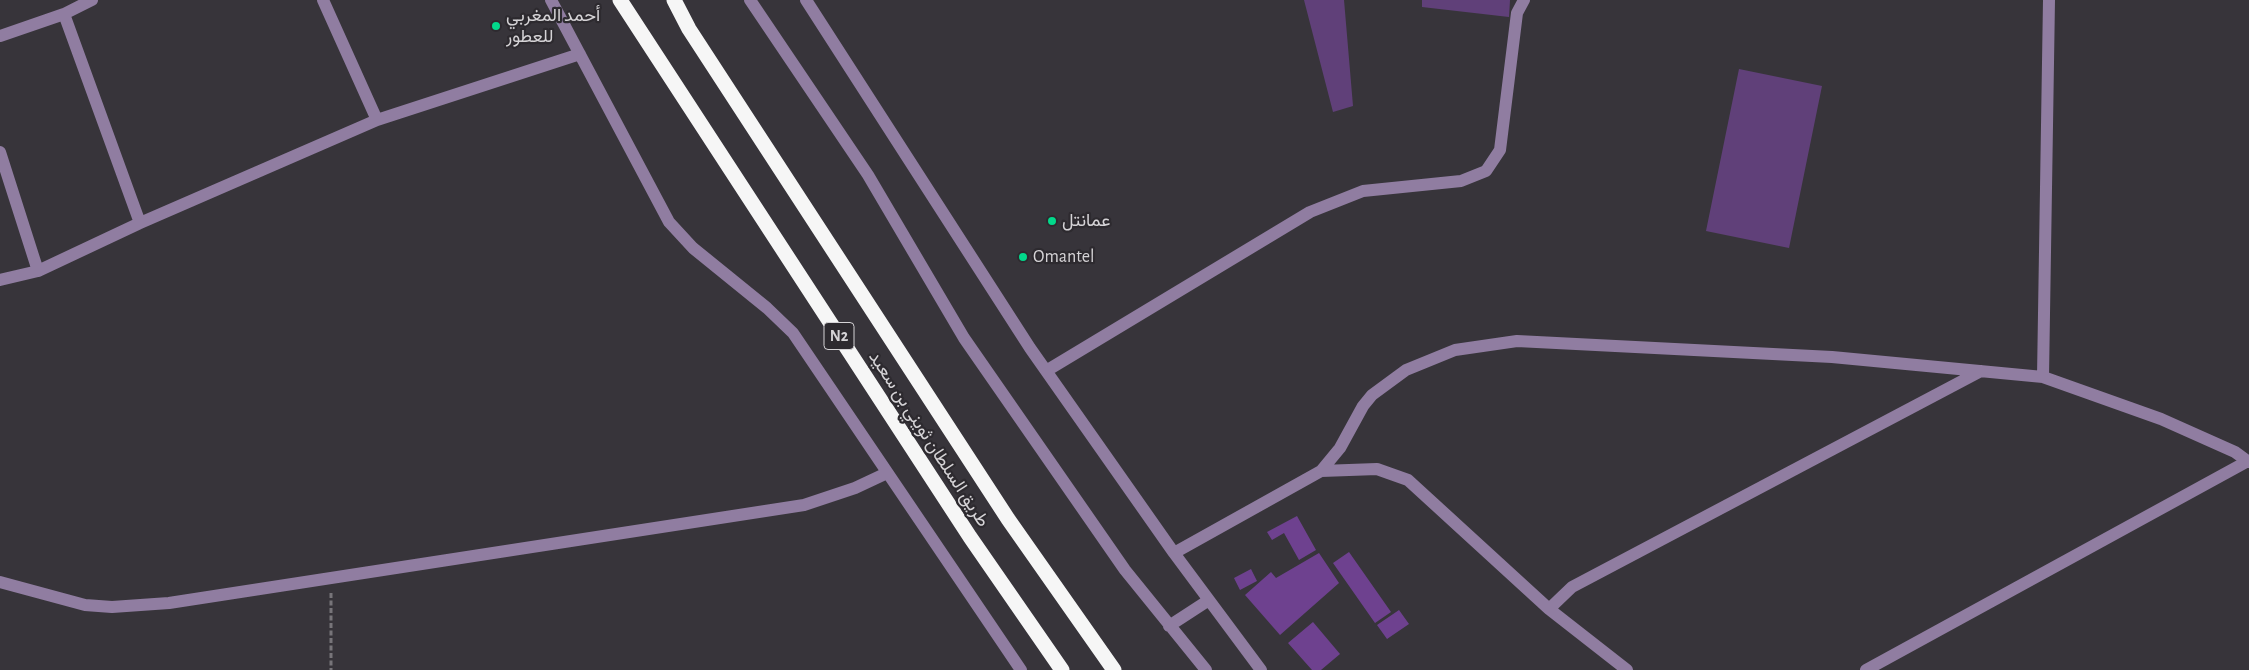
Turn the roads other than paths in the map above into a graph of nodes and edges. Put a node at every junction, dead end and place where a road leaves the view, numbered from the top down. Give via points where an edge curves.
1 (92, 0) edge
2 (322, 0) edge
3 (550, 0) edge
4 (620, 0) edge
5 (674, 0) edge
6 (750, 0) edge
7 (806, 0) edge
8 (1524, 0) edge
9 (2049, 0) edge
10 (64, 14) junction
11 (0, 36) edge
12 (580, 54) junction
13 (377, 120) junction
14 (0, 152) edge
15 (140, 223) junction
16 (38, 271) junction
17 (0, 280) edge
18 (1046, 371) junction
19 (1981, 371) junction
20 (2043, 377) junction
21 (2249, 461) edge
22 (1321, 471) junction
23 (887, 473) junction
24 (1174, 553) junction
25 (0, 582) edge
26 (1209, 600) junction
27 (1549, 609) junction
28 (1169, 626) junction
29 (1021, 670) edge
30 (1062, 670) edge
31 (1114, 670) edge
32 (1206, 670) edge
33 (1261, 670) edge
34 (1627, 670) edge
35 (1866, 670) edge

1 - 10 street
2 - 13 street
3 - 12 street
4 - 30 highway, طريق السلطان ثويني بن سعيد / N2 via 970,537
5 - 31 highway, طريق السلطان ثويني بن سعيد / N2 via 689,29 1008,519
6 - 28 street via 868,175 964,338 1126,570
7 - 18 street
8 - 18 street via 1517,13 1500,150 1486,171 1461,182 1363,191 1310,212
9 - 20 street
10 - 11 street
10 - 15 street
12 - 13 street
12 - 23 street via 669,222 693,248 786,325
13 - 15 street
14 - 16 street
15 - 16 street
16 - 17 street
18 - 24 street
19 - 20 street
19 - 22 street via 1832,357 1647,346 1517,341 1464,348 1414,366 1372,395 1340,448
19 - 27 street via 1572,587
20 - 21 street via 2161,420
21 - 35 street
22 - 24 street
22 - 27 street via 1377,469 1408,480
23 - 25 street via 804,505 169,603 85,605
23 - 29 street
24 - 26 street
26 - 28 street
26 - 33 street
27 - 34 street
28 - 32 street

